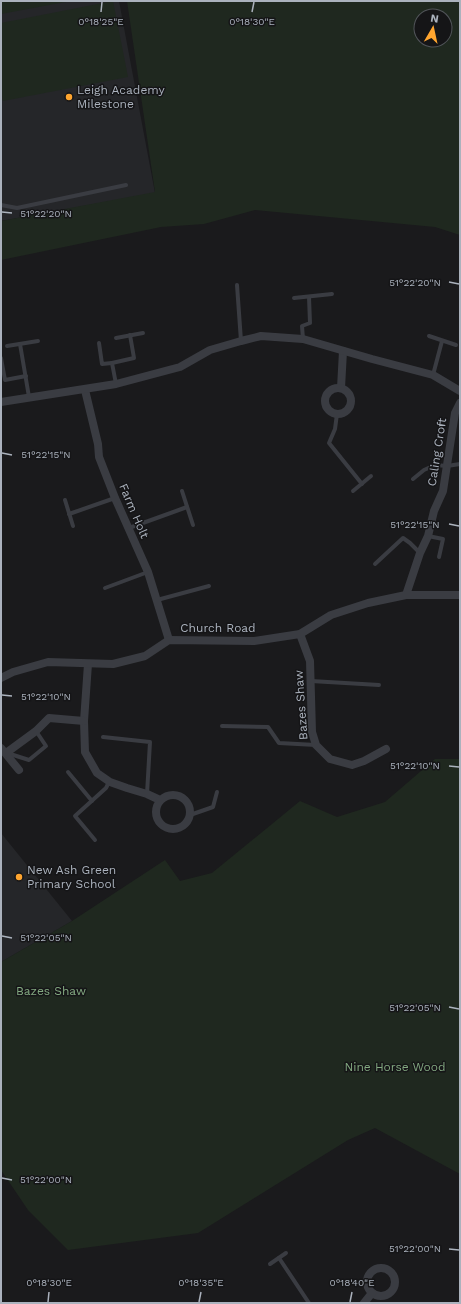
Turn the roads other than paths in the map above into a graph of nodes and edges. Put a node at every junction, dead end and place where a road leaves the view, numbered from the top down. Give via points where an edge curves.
1 (126, 185) dead end
2 (1, 205) edge
3 (237, 285) dead end
4 (332, 294) dead end
5 (309, 297) junction
6 (294, 298) dead end
7 (143, 333) dead end
8 (130, 335) junction
9 (429, 336) dead end
10 (116, 338) dead end
11 (302, 339) junction
12 (38, 341) dead end
13 (241, 341) junction
14 (442, 341) junction
15 (99, 343) dead end
16 (20, 344) junction
17 (456, 345) dead end
18 (7, 346) dead end
19 (342, 351) junction
20 (1, 358) edge
21 (112, 363) junction
22 (432, 375) junction
23 (26, 376) junction
24 (116, 384) junction
25 (341, 388) junction
26 (85, 390) junction
27 (460, 391) edge
28 (29, 398) junction
29 (1, 402) edge
30 (460, 403) edge
31 (337, 414) junction
32 (460, 464) edge
33 (447, 466) junction
34 (371, 476) dead end
35 (413, 479) dead end
36 (362, 484) junction
37 (182, 491) dead end
38 (353, 491) dead end
39 (115, 498) junction
40 (65, 500) dead end
41 (187, 507) junction
42 (69, 514) junction
43 (193, 525) dead end
44 (73, 526) dead end
45 (128, 528) junction
46 (428, 536) junction
47 (420, 553) junction
48 (439, 557) dead end
49 (375, 564) dead end
50 (148, 572) junction
51 (209, 586) dead end
52 (105, 588) dead end
53 (406, 595) junction
54 (460, 595) edge
55 (157, 600) junction
56 (300, 634) junction
57 (169, 640) junction
58 (88, 664) junction
59 (1, 678) edge
60 (311, 681) junction
61 (379, 685) dead end
62 (84, 721) junction
63 (222, 726) dead end
64 (36, 731) junction
65 (103, 738) dead end
66 (316, 745) junction
67 (386, 749) dead end
68 (3, 750) edge
69 (19, 770) dead end
70 (68, 772) dead end
71 (110, 782) junction
72 (216, 792) dead end
73 (147, 794) junction
74 (160, 800) junction
75 (92, 801) junction
76 (190, 815) junction
77 (95, 840) dead end
78 (286, 1253) dead end
79 (279, 1258) junction
80 (270, 1264) dead end
81 (372, 1293) dead end
82 (309, 1303) edge
83 (364, 1303) edge

1 - 2 lane via 17,208
3 - 13 lane
4 - 5 lane
5 - 6 lane
5 - 11 lane via 310,323 302,326
7 - 8 lane
8 - 10 lane
8 - 21 lane via 134,358
9 - 14 lane
11 - 13 street via 262,336
11 - 19 street
12 - 16 lane
13 - 24 street via 210,350 180,367
14 - 17 lane
14 - 22 lane
15 - 21 lane via 102,364
16 - 18 lane
16 - 23 lane
19 - 22 street
19 - 25 street
20 - 23 lane via 5,380
21 - 24 lane
22 - 27 street
23 - 28 lane
24 - 26 street
25 - 31 street via 348,393 351,402 346,411
25 - 31 street via 334,389 326,398 329,410
26 - 28 street
26 - 39 street, Farm Holt via 99,457
28 - 29 street
30 - 33 street, Caling Croft via 455,413
31 - 36 lane via 335,429 329,443
32 - 33 lane
33 - 35 lane via 435,466 424,470
33 - 46 street, Caling Croft via 443,492 434,511
34 - 36 lane
36 - 38 lane
37 - 41 lane
39 - 42 lane
39 - 45 street, Farm Holt
40 - 42 lane
41 - 43 lane
41 - 45 lane
42 - 44 lane
45 - 50 street, Farm Holt
46 - 47 street, Caling Croft
46 - 48 lane via 443,539
47 - 49 lane via 403,538
47 - 53 street, Caling Croft
50 - 52 lane
50 - 55 street, Farm Holt
51 - 55 lane
53 - 54 street, Church Road
53 - 56 street, Church Road via 368,603 331,615
55 - 57 street, Farm Holt
56 - 57 street, Church Road via 254,641
56 - 60 street, Bazes Shaw via 310,660
57 - 58 street, Church Road via 145,656 113,664
58 - 59 street, Church Road via 48,662
58 - 62 street
60 - 61 lane
60 - 66 street, Bazes Shaw via 312,732
62 - 64 street via 49,718
62 - 71 street via 85,752 97,773
63 - 66 lane via 268,727 278,743
64 - 68 street
64 - 68 lane via 46,746 30,760
65 - 73 lane via 150,742
66 - 67 street, Bazes Shaw via 330,758 352,765
68 - 69 street
70 - 75 lane
71 - 73 street
71 - 75 lane
72 - 76 lane via 213,807
73 - 74 street
74 - 76 street via 172,795 184,798 190,808
74 - 76 street via 156,811 163,826 180,828 188,821
75 - 77 lane via 75,816
78 - 79 lane
79 - 80 lane
79 - 82 lane
81 - 83 street

